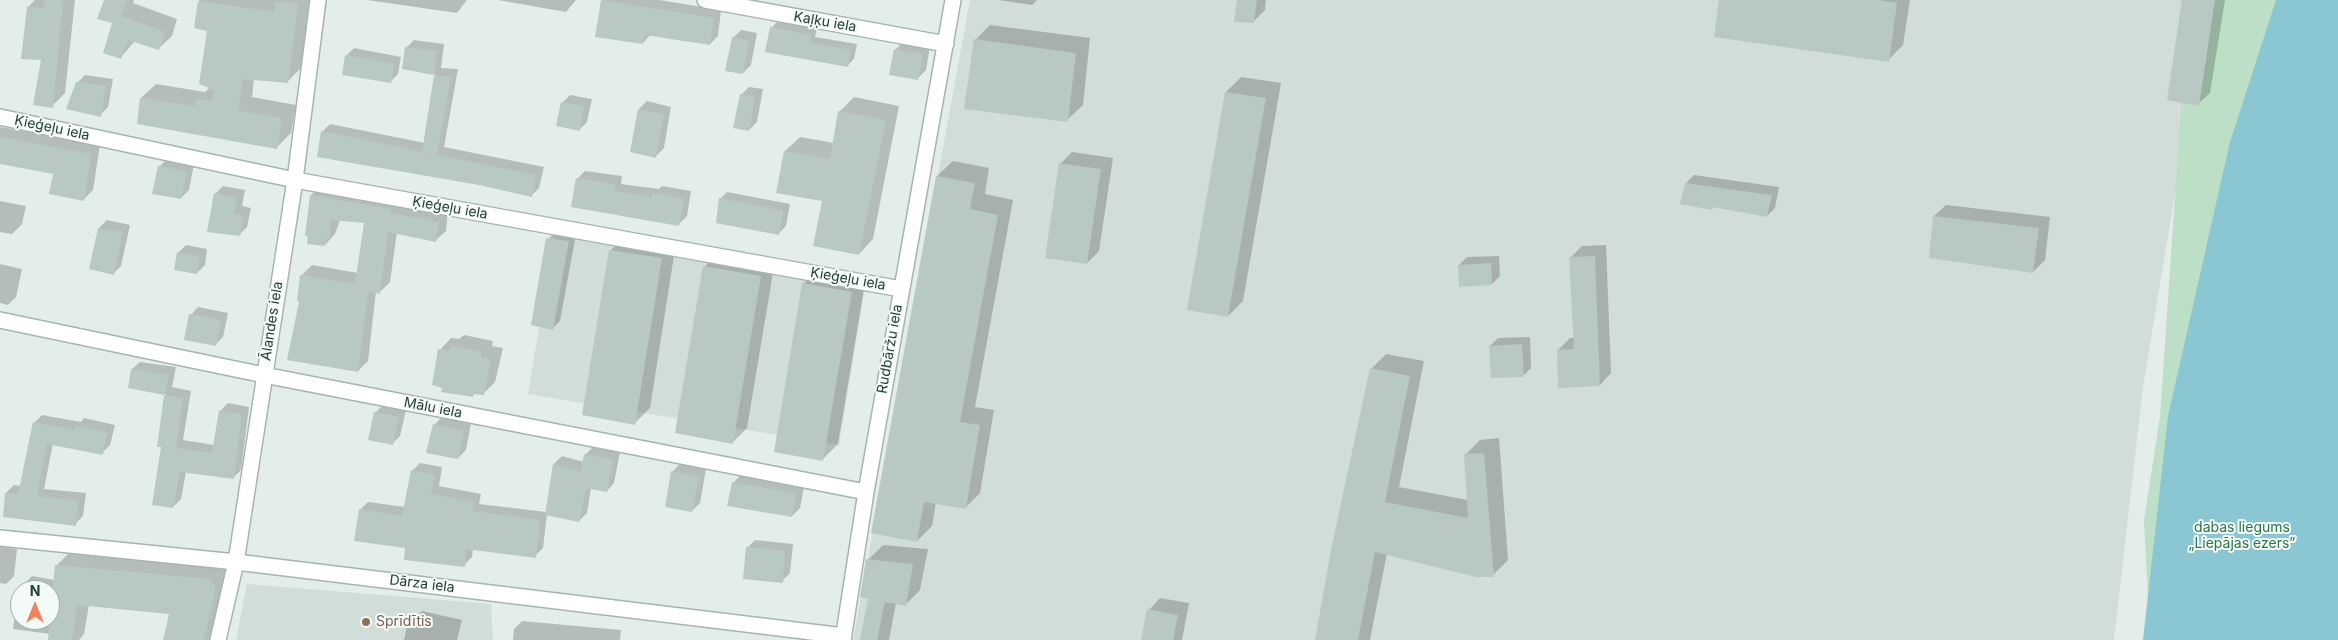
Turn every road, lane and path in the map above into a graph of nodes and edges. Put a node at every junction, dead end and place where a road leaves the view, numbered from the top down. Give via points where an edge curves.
1 (318, 0) edge
2 (705, 0) edge
3 (953, 0) edge
4 (946, 44) junction
5 (0, 117) edge
6 (295, 180) junction
7 (901, 289) junction
8 (0, 320) edge
9 (264, 375) junction
10 (866, 492) junction
11 (0, 538) edge
12 (236, 562) junction
13 (843, 638) edge
14 (218, 640) edge

1 - 6 street, Ālandes iela
2 - 4 street, Kaļķu iela
3 - 4 street, Rudbāržu iela
4 - 7 street, Rudbāržu iela
5 - 6 street, Ķieģeļu iela
6 - 7 street, Ķieģeļu iela
6 - 9 street, Ālandes iela
7 - 10 street, Rudbāržu iela
8 - 9 street, Mālu iela
9 - 10 street, Mālu iela
9 - 12 street, Ālandes iela
10 - 13 street, Rudbāržu iela
11 - 12 street, Dārza iela
12 - 13 street, Dārza iela
12 - 14 street, Ālandes iela

